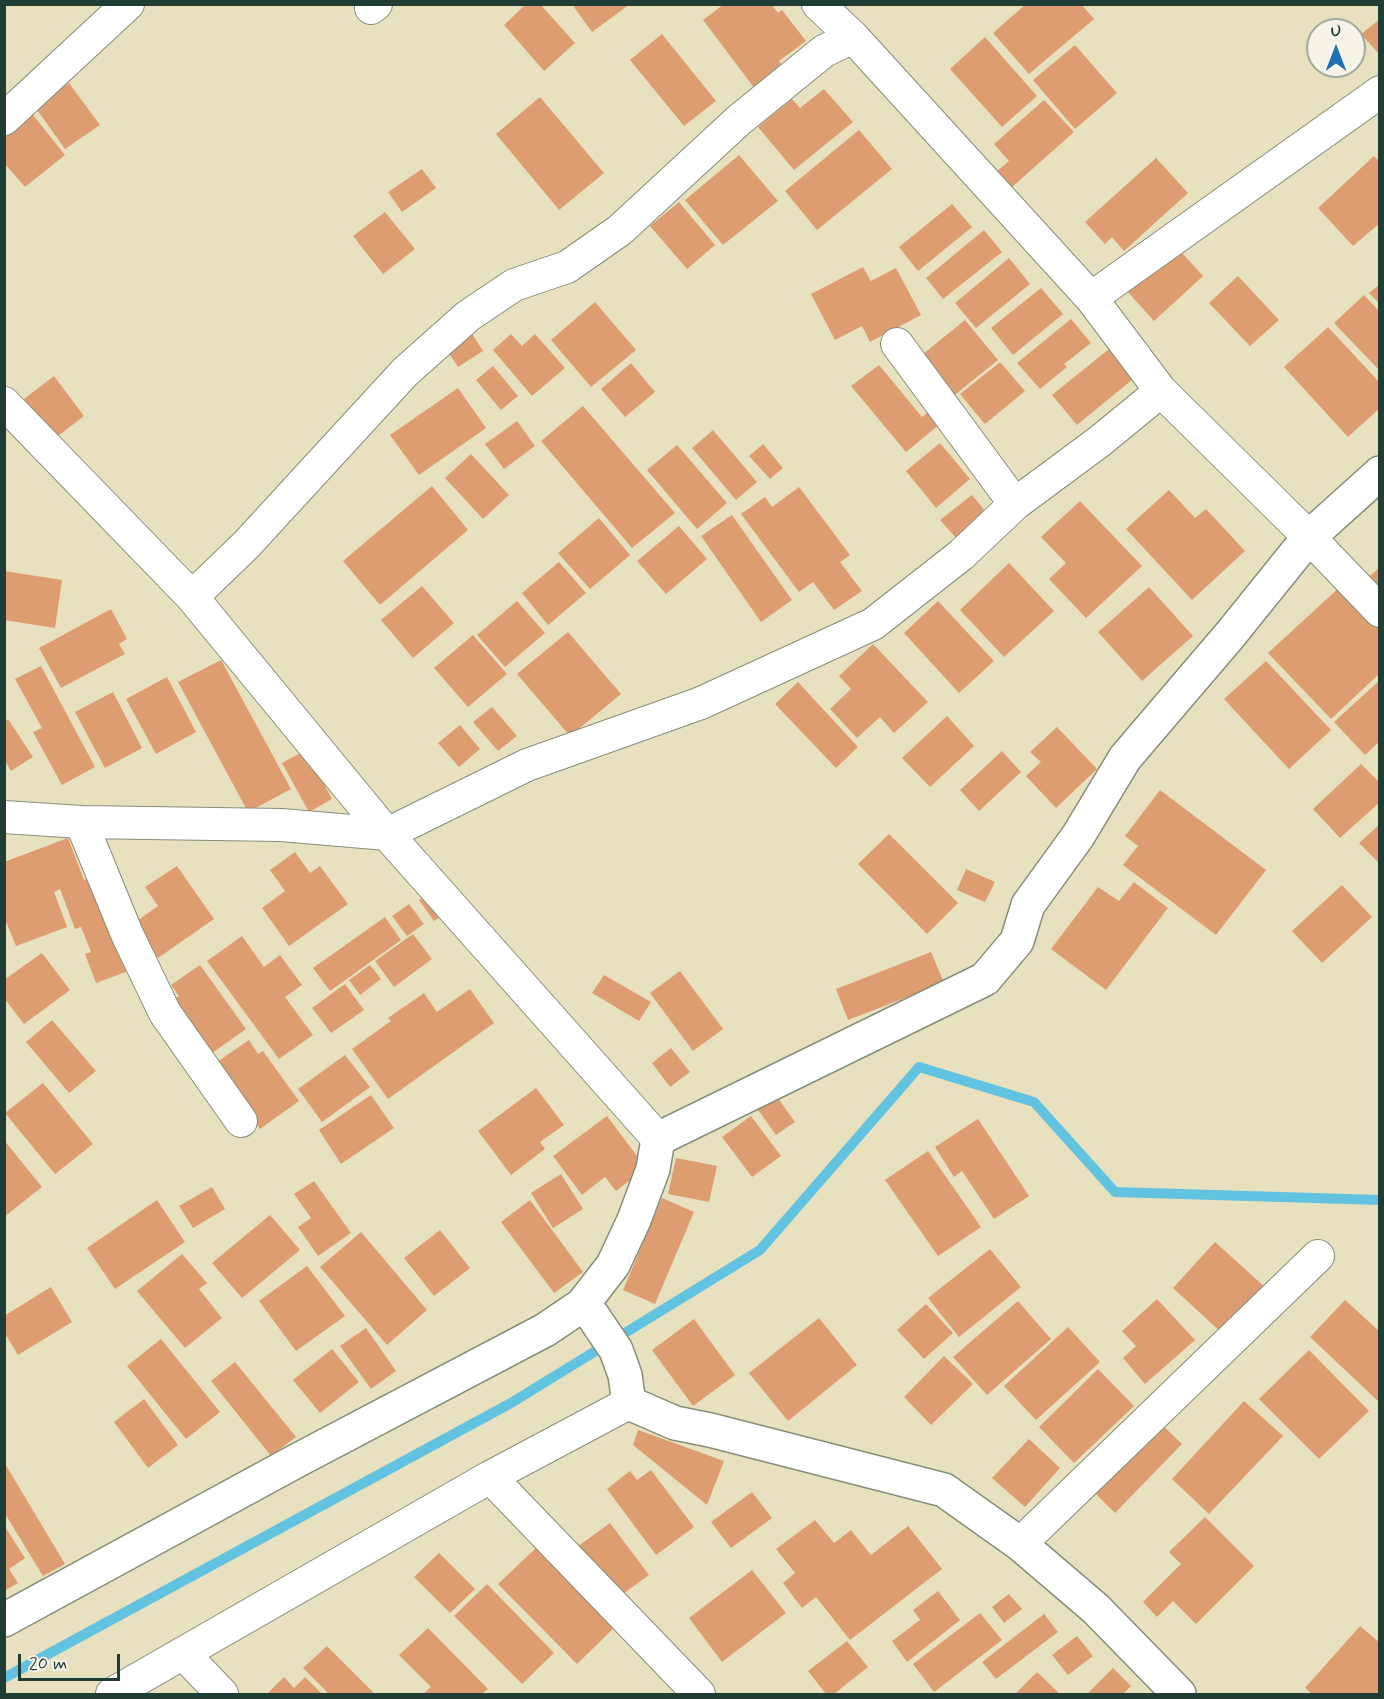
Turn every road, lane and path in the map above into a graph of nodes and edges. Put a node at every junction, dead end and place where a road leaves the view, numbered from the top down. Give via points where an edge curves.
1 (128, 4) edge
2 (818, 4) edge
3 (853, 37) junction
4 (1380, 92) edge
5 (4, 119) edge
6 (1090, 298) junction
7 (897, 344) dead end
8 (1161, 391) junction
9 (4, 403) edge
10 (1380, 473) edge
11 (1015, 504) junction
12 (1309, 537) junction
13 (192, 597) junction
14 (1380, 611) edge
15 (4, 817) edge
16 (81, 822) junction
17 (387, 834) junction
18 (241, 1121) dead end
19 (658, 1139) junction
20 (1318, 1256) dead end
21 (587, 1311) junction
22 (629, 1403) junction
23 (490, 1477) junction
24 (1020, 1544) junction
25 (4, 1620) edge
26 (183, 1653) junction
27 (112, 1695) edge
28 (222, 1695) edge
29 (699, 1695) edge
30 (1179, 1695) edge

1 - 5 street
2 - 3 street
3 - 6 street
3 - 13 street via 824,51 739,120 620,230 567,267 514,285 468,316 405,372 246,545
4 - 6 street
6 - 8 street
7 - 11 street
8 - 11 street
8 - 12 street
9 - 13 street
10 - 12 street
11 - 17 street via 961,555 873,624 701,703 527,765
12 - 14 street
12 - 19 street via 1125,758 1078,836 1028,905 1017,941 985,979
13 - 17 street
15 - 16 street
16 - 17 street via 281,825
16 - 18 street via 165,1013
17 - 19 street
19 - 21 street via 634,1220
20 - 24 street
21 - 22 street via 616,1350
21 - 25 street via 298,1460
22 - 23 street
22 - 24 street via 675,1423 944,1490
23 - 26 street
23 - 29 street
24 - 30 street via 1096,1609
26 - 27 street
26 - 28 street

